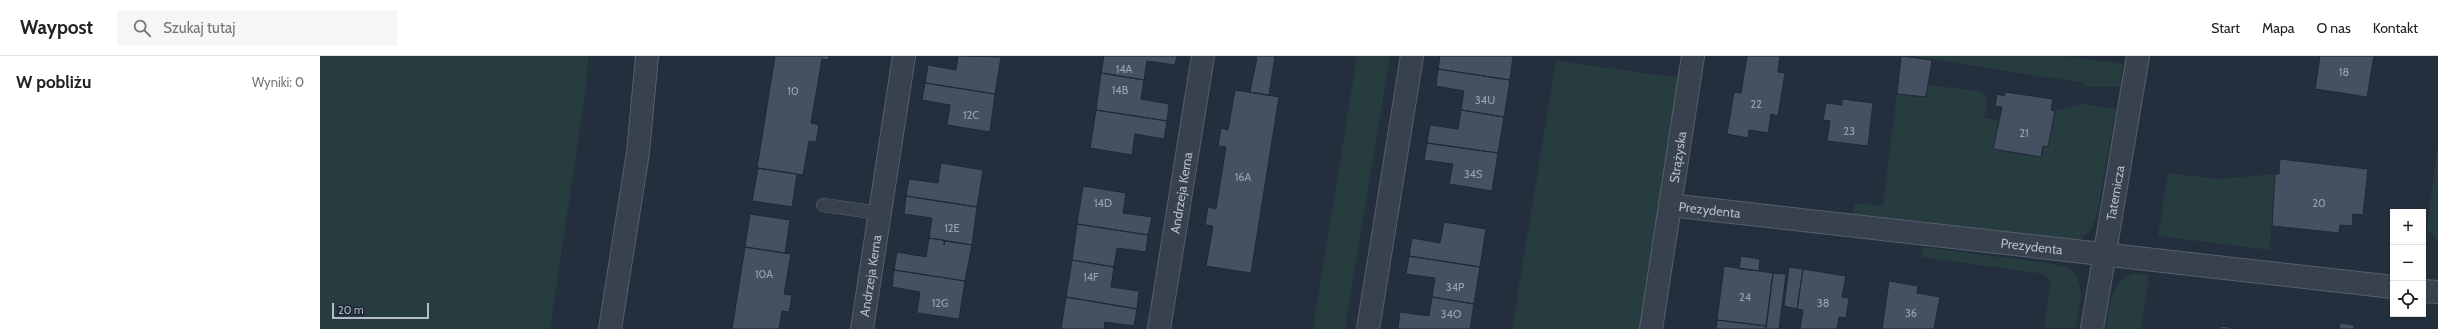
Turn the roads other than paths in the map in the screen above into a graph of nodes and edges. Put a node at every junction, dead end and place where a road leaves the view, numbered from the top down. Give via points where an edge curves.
1 (647, 56) edge
2 (904, 56) edge
3 (1203, 56) edge
4 (1412, 56) edge
5 (1693, 56) edge
6 (2138, 56) edge
7 (823, 205) dead end
8 (1670, 205) junction
9 (880, 213) junction
10 (2104, 256) junction
11 (2390, 287) edge
12 (2426, 291) edge
13 (2438, 292) edge
14 (610, 329) edge
15 (862, 329) edge
16 (1159, 329) edge
17 (1368, 329) edge
18 (1651, 329) edge
19 (2092, 329) edge

1 - 14 street via 638,152
2 - 9 street, Andrzeja Kerna
3 - 16 street, Andrzeja Kerna
4 - 17 street
5 - 8 street, Strążyska
6 - 10 street, Taternicza
7 - 9 lane
8 - 10 street, Prezydenta
8 - 18 street, Strążyska
9 - 15 street, Andrzeja Kerna
10 - 11 street, Prezydenta
10 - 19 street, Taternicza
12 - 13 street

